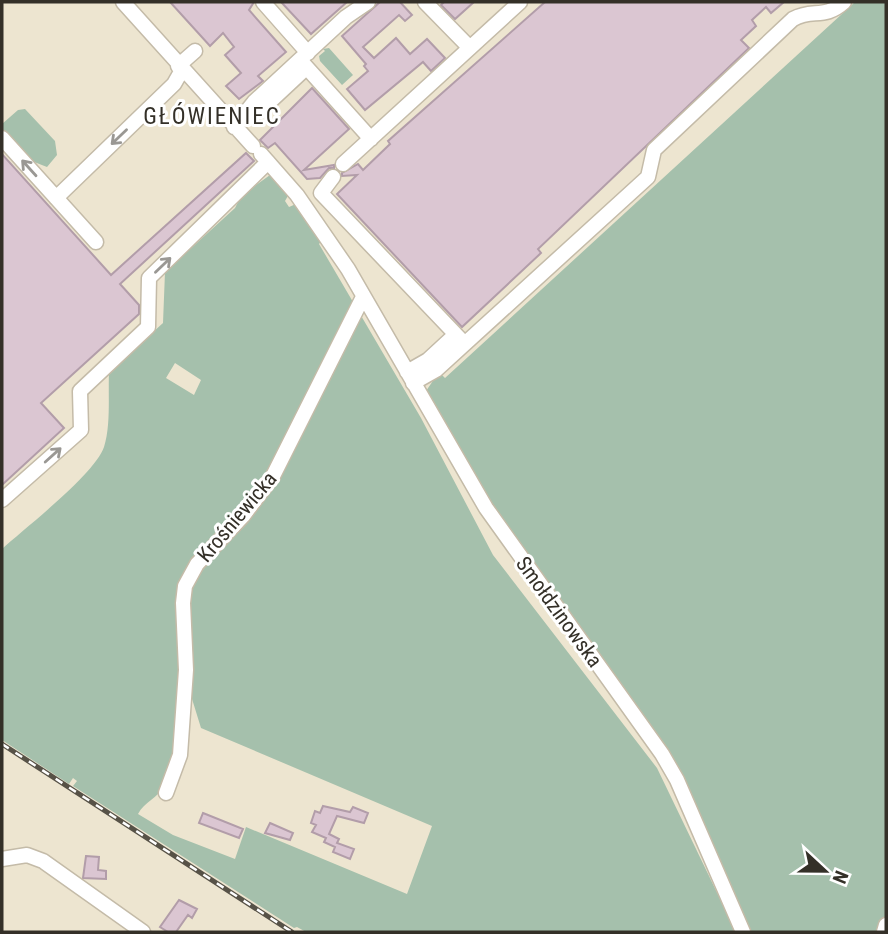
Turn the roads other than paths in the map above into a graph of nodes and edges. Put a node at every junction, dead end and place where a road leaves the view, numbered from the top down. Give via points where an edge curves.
1 (123, 2) edge
2 (263, 2) edge
3 (368, 2) edge
4 (425, 2) edge
5 (520, 2) edge
6 (844, 2) edge
7 (470, 48) junction
8 (195, 51) dead end
9 (305, 60) junction
10 (180, 68) junction
11 (238, 124) junction
12 (2, 138) edge
13 (371, 139) junction
14 (261, 154) junction
15 (343, 164) dead end
16 (333, 177) dead end
17 (291, 187) junction
18 (321, 193) junction
19 (56, 198) junction
20 (96, 242) dead end
21 (363, 297) junction
22 (459, 340) junction
23 (410, 377) junction
24 (2, 500) edge
25 (166, 793) dead end
26 (2, 859) edge
27 (886, 925) edge
28 (143, 932) edge
29 (743, 932) edge
30 (884, 932) edge

1 - 10 street, Smołdzinowska
2 - 9 street
3 - 9 street via 346,17
4 - 7 street
5 - 7 street
6 - 22 street via 831,13 793,19 654,150 648,177
7 - 13 street
8 - 10 street
9 - 11 street via 261,110
9 - 13 street
10 - 11 street, Smołdzinowska
10 -> 19 street via 174,84
11 - 14 street, Smołdzinowska
19 -> 12 street
13 - 15 street
14 - 17 street, Smołdzinowska
24 -> 14 street via 81,430 80,391 148,327 149,278
16 - 18 street
17 - 18 street
17 - 21 street, Smołdzinowska
18 - 22 street
19 - 20 street
21 - 23 street, Smołdzinowska
21 - 25 street, Krośniewicka via 279,467 243,516 197,564 185,586 180,755
22 - 23 street
23 - 29 street, Smołdzinowska via 500,529 662,754
26 - 28 street via 27,855 39,859
27 - 30 street

